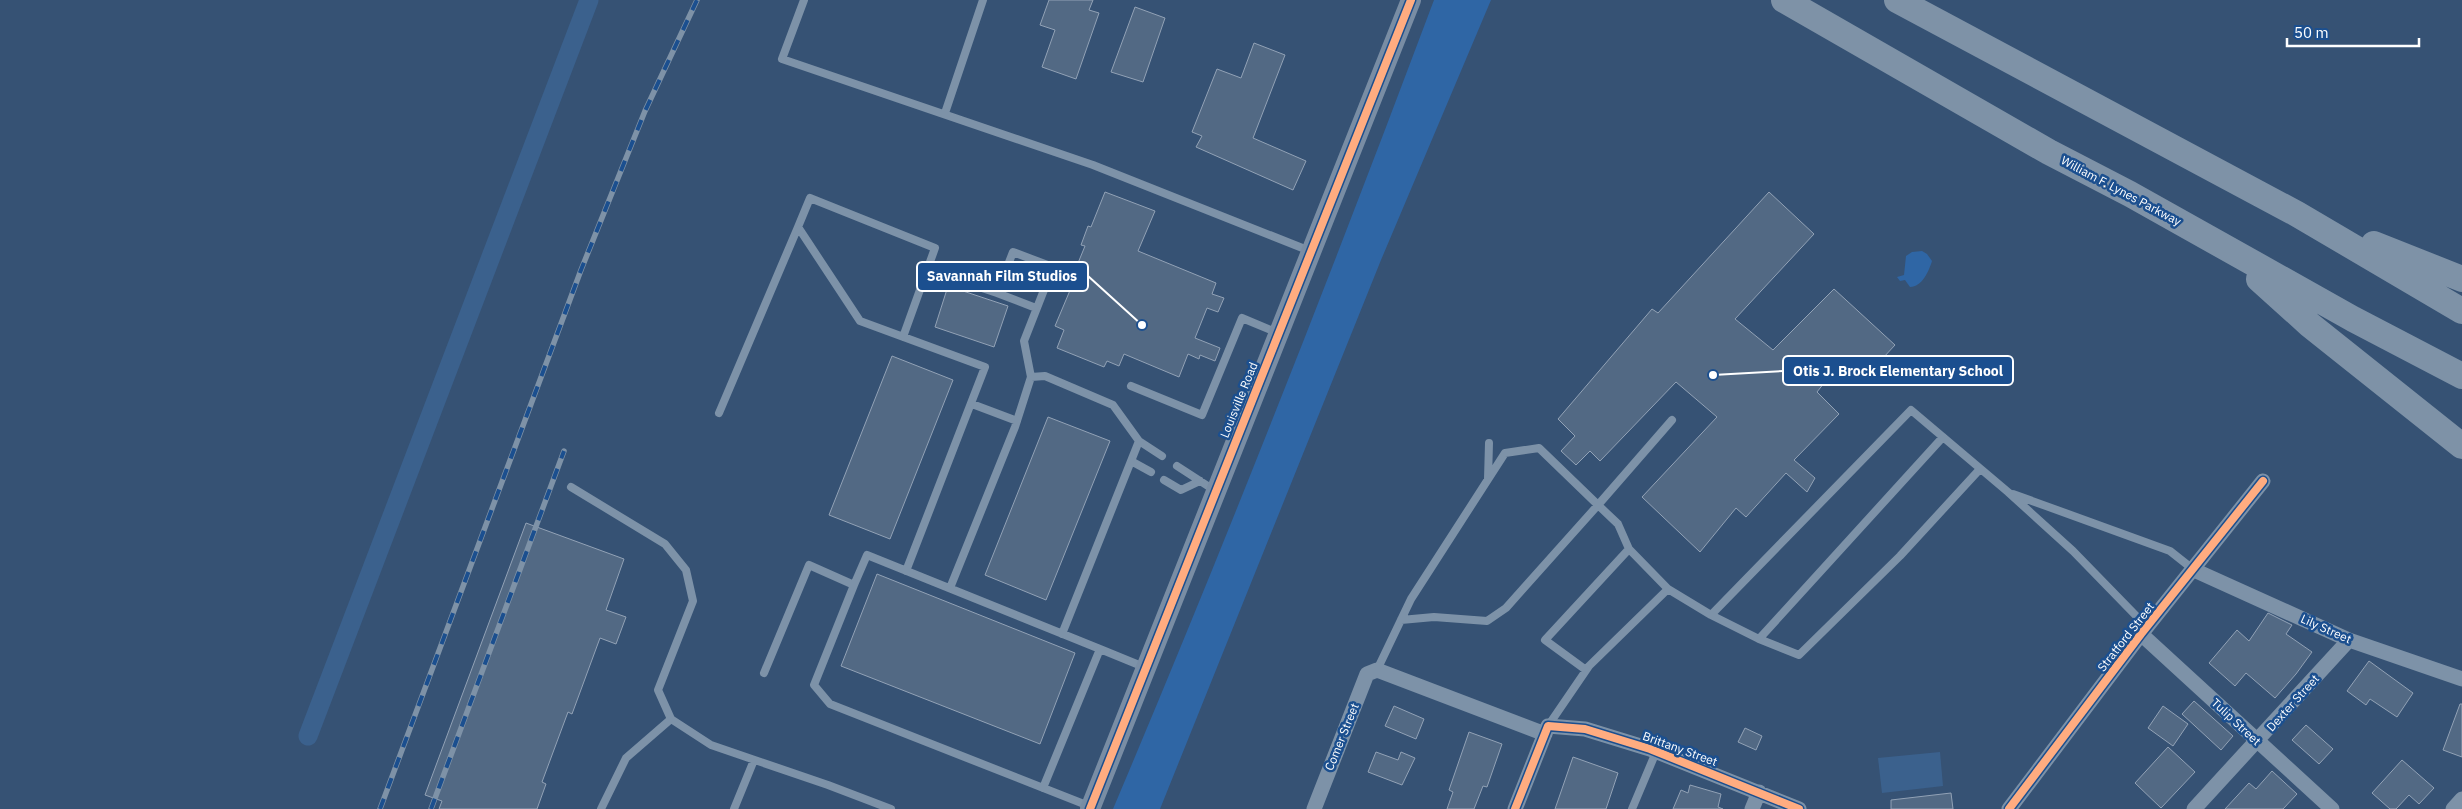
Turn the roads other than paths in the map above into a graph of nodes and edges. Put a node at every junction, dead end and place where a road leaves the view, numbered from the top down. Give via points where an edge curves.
1 (804, 0) edge
2 (983, 0) edge
3 (1411, 0) edge
4 (1784, 0) edge
5 (1897, 0) edge
6 (945, 113) junction
7 (2297, 214) junction
8 (798, 227) junction
9 (2225, 248) junction
10 (1310, 251) junction
11 (928, 270) junction
12 (2462, 279) edge
13 (996, 293) junction
14 (1036, 308) junction
15 (2462, 311) edge
16 (1278, 332) junction
17 (903, 337) junction
18 (2462, 376) edge
19 (1031, 377) junction
20 (1131, 386) dead end
21 (972, 404) junction
22 (719, 413) dead end
23 (1672, 420) dead end
24 (1016, 421) junction
25 (1943, 437) junction
26 (1139, 441) junction
27 (1488, 443) dead end
28 (2462, 446) edge
29 (1162, 456) dead end
30 (1131, 460) junction
31 (1177, 466) dead end
32 (1980, 469) junction
33 (1151, 472) dead end
34 (1164, 480) dead end
35 (1488, 480) junction
36 (2264, 481) dead end
37 (1208, 486) junction
38 (571, 487) dead end
39 (2008, 492) junction
40 (1598, 504) junction
41 (1628, 549) junction
42 (2194, 570) junction
43 (906, 571) junction
44 (854, 585) junction
45 (950, 588) junction
46 (1668, 589) junction
47 (1711, 616) junction
48 (1401, 620) junction
49 (2144, 631) junction
50 (1062, 634) junction
51 (1759, 639) junction
52 (2349, 640) junction
53 (1100, 649) junction
54 (1146, 667) junction
55 (1377, 670) junction
56 (1586, 670) junction
57 (764, 673) dead end
58 (2462, 679) edge
59 (670, 719) junction
60 (1546, 730) junction
61 (2257, 742) junction
62 (1656, 752) junction
63 (754, 760) junction
64 (1043, 788) junction
65 (1759, 792) junction
66 (2462, 799) edge
67 (2324, 807) edge
68 (1091, 808) edge
69 (601, 809) edge
70 (734, 809) edge
71 (891, 809) edge
72 (1314, 809) edge
73 (1515, 809) edge
74 (1632, 809) edge
75 (1752, 809) edge
76 (1799, 809) edge
77 (2010, 809) edge
78 (2194, 809) edge
79 (2453, 809) edge

1 - 6 lane via 782,59
2 - 6 lane
3 - 10 main road, Louisville Road
4 - 9 highway, William F. Lynes Parkway via 2049,152
5 - 7 highway
6 - 10 lane via 1093,165
7 - 12 highway
7 - 15 highway
8 - 11 lane via 810,198 935,248
8 - 17 lane via 860,321
8 - 22 lane
9 - 18 highway, William F. Lynes Parkway
9 - 28 highway via 2310,325
10 - 16 main road, Louisville Road
11 - 13 lane
11 - 17 lane
13 - 14 lane
13 - 14 lane via 1013,252 1053,267
14 - 19 lane via 1024,341
16 - 20 lane via 1242,318 1202,415
16 - 37 main road, Louisville Road
17 - 21 lane via 985,367
19 - 24 lane
19 - 26 lane via 1045,376 1113,405
21 - 24 lane
21 - 43 lane
23 - 40 lane
24 - 45 lane
25 - 32 lane
25 - 47 lane via 1911,410
25 - 51 lane
26 - 29 lane
26 - 30 lane
27 - 35 lane
30 - 33 lane
30 - 50 lane
31 - 37 lane
32 - 39 lane
32 - 51 lane via 1900,556 1799,655
34 - 37 lane via 1181,490
35 - 40 lane via 1505,453 1539,448
35 - 48 lane via 1411,599
36 - 42 street, Stratford Street
37 - 54 main road, Louisville Road
38 - 59 lane via 665,544 686,570 693,601 658,690
39 - 42 lane via 2170,551
39 - 49 lane via 2073,551
40 - 41 lane via 1618,524
40 - 48 lane via 1506,608 1487,622 1434,617
41 - 46 lane
41 - 56 lane via 1546,640
42 - 49 street, Stratford Street
42 - 52 street, Lily Street
43 - 44 lane via 867,555
43 - 45 lane
44 - 57 lane via 809,565
44 - 64 lane via 814,685 830,704
45 - 50 lane
46 - 47 lane
46 - 56 lane
47 - 51 lane
48 - 55 lane
49 - 61 street, Tulip Street
49 - 77 street, Stratford Street
50 - 53 lane
52 - 58 street, Lily Street
52 - 61 street, Dexter Street
53 - 54 lane
53 - 64 lane
54 - 68 main road, Louisville Road
55 - 60 street, Brittany Street
55 - 72 street, Comer Street via 1367,674
56 - 60 lane
59 - 63 lane via 711,746
59 - 69 lane via 626,758
60 - 62 street, Brittany Street via 1585,728
60 - 73 street
61 - 67 street, Tulip Street
61 - 78 street, Dexter Street
62 - 65 street, Brittany Street
62 - 74 lane
63 - 70 lane
63 - 71 lane
64 - 68 lane
65 - 75 street
65 - 76 street, Brittany Street
66 - 79 street

